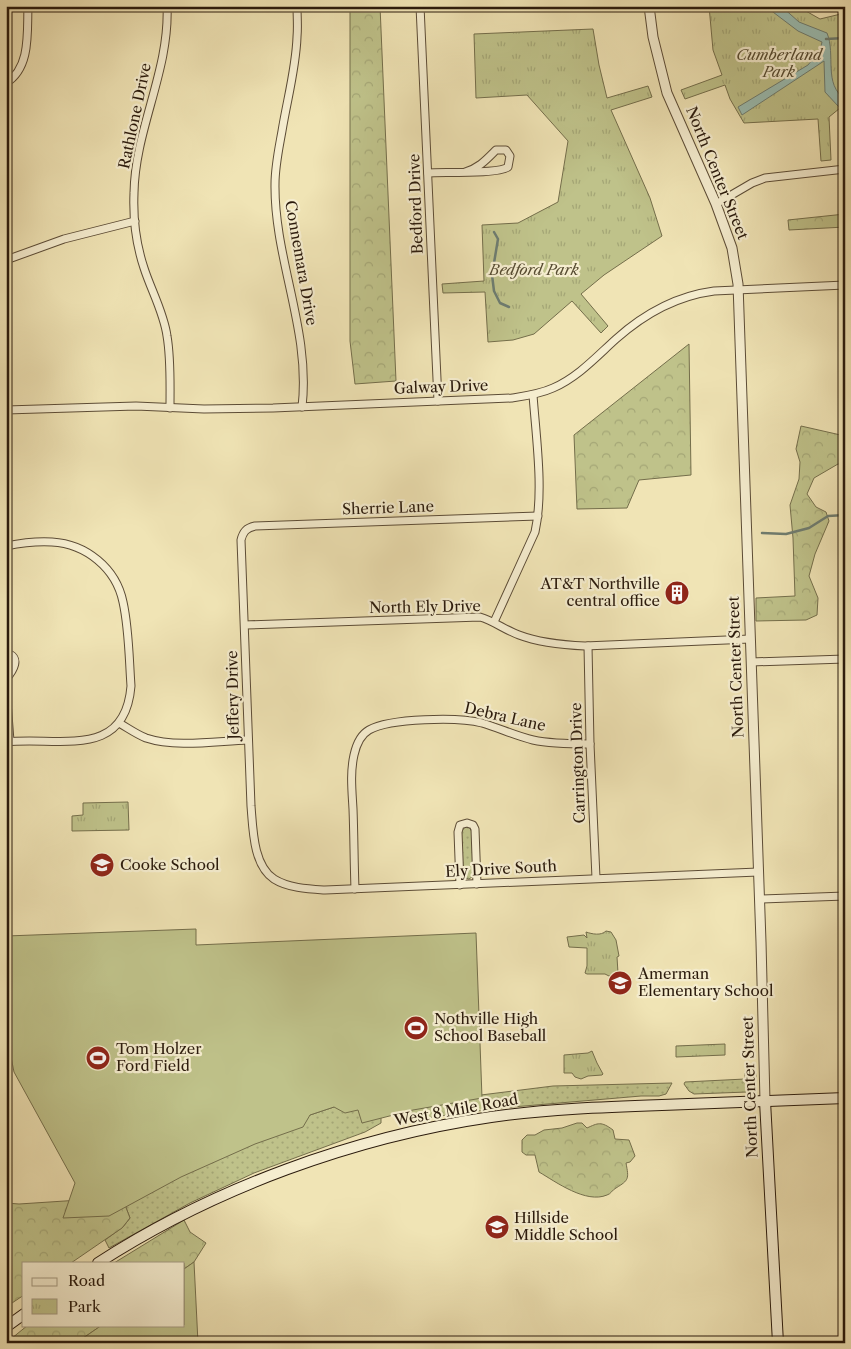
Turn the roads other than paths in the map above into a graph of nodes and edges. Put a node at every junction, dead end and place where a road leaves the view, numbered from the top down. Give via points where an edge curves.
1 (28, 6) edge
2 (167, 6) edge
3 (297, 6) edge
4 (420, 6) edge
5 (649, 6) edge
6 (6, 83) edge
7 (845, 169) edge
8 (465, 172) junction
9 (428, 173) junction
10 (716, 204) junction
11 (135, 221) junction
12 (6, 260) edge
13 (845, 285) edge
14 (738, 289) junction
15 (533, 395) junction
16 (438, 400) junction
17 (302, 407) junction
18 (170, 408) junction
19 (6, 410) edge
20 (538, 516) junction
21 (242, 533) joint
22 (6, 546) edge
23 (494, 622) junction
24 (245, 625) junction
25 (750, 639) junction
26 (588, 646) junction
27 (6, 653) edge
28 (845, 659) edge
29 (751, 662) junction
30 (6, 679) edge
31 (6, 688) edge
32 (119, 723) junction
33 (248, 740) junction
34 (8, 742) edge
35 (590, 744) junction
36 (258, 856) joint
37 (758, 872) junction
38 (596, 878) junction
39 (477, 884) junction
40 (460, 885) junction
41 (355, 889) junction
42 (845, 896) edge
43 (760, 899) junction
44 (845, 1098) edge
45 (765, 1101) junction
46 (100, 1262) edge
47 (22, 1315) edge
48 (6, 1327) edge
49 (778, 1343) edge

1 - 6 street via 23,62 15,77
2 - 11 street, Rathlone Drive via 164,50 135,164
3 - 17 street, Connemara Drive via 296,46 274,183 276,212 301,347 304,374
4 - 9 street, Bedford Drive
5 - 10 street, North Center Street via 667,93
7 - 10 street via 765,178
8 - 8 street via 502,170 508,167 510,156 506,150 496,150 481,165
8 - 9 street
9 - 16 street, Bedford Drive
10 - 14 street, North Center Street via 732,248
11 - 12 street via 64,239
11 - 18 street, Rathlone Drive via 143,265 167,336
13 - 14 street, Galway Drive
14 - 15 street, Galway Drive via 696,293 661,307 624,332 569,380
14 - 25 street, North Center Street
15 - 16 street, Galway Drive
15 - 20 street
16 - 17 street, Galway Drive
17 - 18 street, Galway Drive
18 - 19 street, Galway Drive
20 - 21 street, Sherrie Lane via 255,526
20 - 23 street via 535,532
21 - 24 street, Jeffery Drive
22 - 32 street via 42,541 68,545 97,559 111,575 123,602 131,686 130,699
23 - 24 street, North Ely Drive via 480,617
23 - 26 street, North Ely Drive via 519,635 545,642
24 - 33 street, Jeffery Drive
25 - 26 street, North Ely Drive
25 - 29 street, North Center Street
26 - 35 street, Carrington Drive
27 - 30 street via 16,661
28 - 29 street
29 - 37 street, North Center Street
31 - 34 street
32 - 33 street via 159,742
32 - 34 street via 86,741
33 - 36 street, Jeffery Drive via 253,831
35 - 38 street, Carrington Drive
35 - 41 street, Debra Lane via 533,740 468,720 395,723 369,730 358,742 352,767
36 - 41 street, Ely Drive South via 275,880 286,884 308,889
37 - 38 street, Ely Drive South
37 - 43 street, North Center Street
38 - 39 street, Ely Drive South
39 - 40 street, Ely Drive South
39 - 40 street via 475,829 467,823 460,825 458,832
40 - 41 street, Ely Drive South
42 - 43 street
43 - 45 street, North Center Street
44 - 45 main road, West 8 Mile Road
45 - 46 main road, West 8 Mile Road via 535,1112 461,1122 385,1139 250,1184 172,1221
45 - 49 main road, North Center Street
47 - 48 main road

